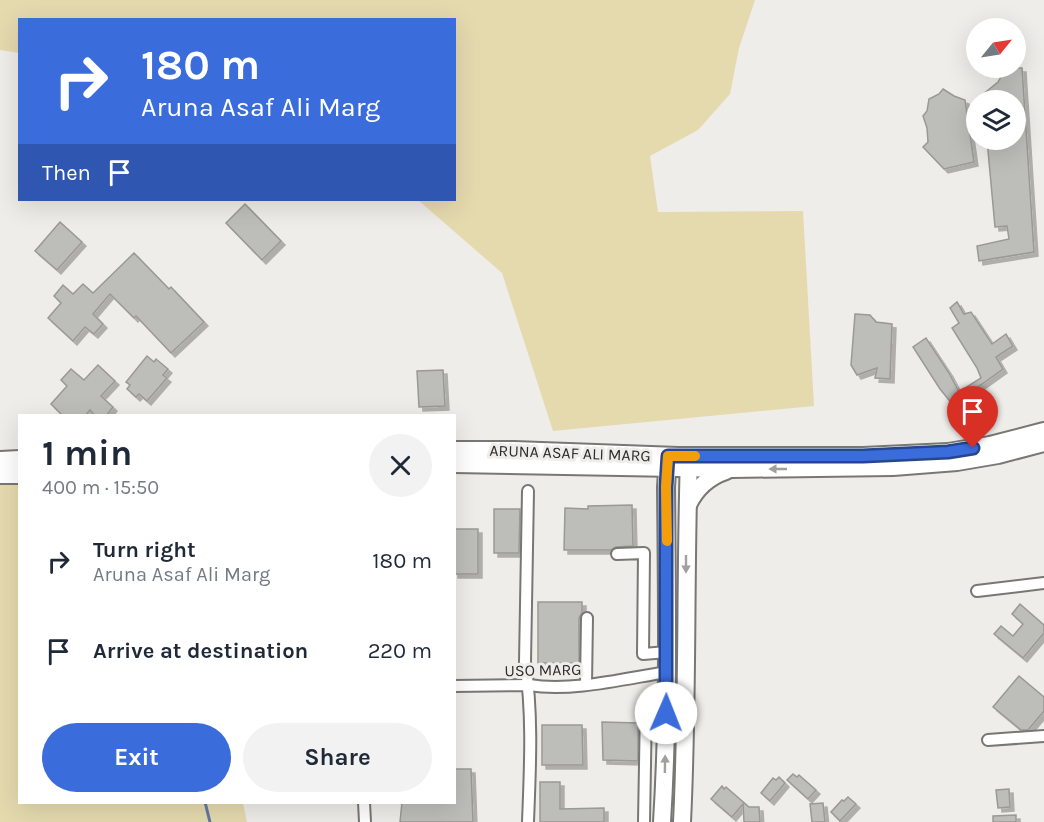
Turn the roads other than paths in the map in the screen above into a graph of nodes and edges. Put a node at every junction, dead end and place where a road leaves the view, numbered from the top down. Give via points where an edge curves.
1 (1044, 431) edge
2 (1044, 443) edge
3 (456, 450) edge
4 (514, 457) junction
5 (18, 459) edge
6 (0, 460) edge
7 (668, 461) junction
8 (688, 462) junction
9 (456, 464) edge
10 (732, 469) junction
11 (18, 475) edge
12 (0, 476) edge
13 (528, 491) dead end
14 (688, 506) junction
15 (618, 554) dead end
16 (1044, 583) edge
17 (977, 591) dead end
18 (587, 618) dead end
19 (667, 652) junction
20 (667, 672) junction
21 (586, 684) junction
22 (529, 685) junction
23 (456, 686) edge
24 (646, 707) dead end
25 (1044, 736) edge
26 (988, 740) dead end
27 (364, 804) edge
28 (365, 822) edge
29 (528, 822) edge
30 (644, 822) edge
31 (662, 822) edge
32 (682, 822) edge

1 - 8 main road, ARUNA ASAF ALI MARG via 948,452
2 -> 10 main road, ARUNA ASAF ALI MARG via 943,463
3 - 4 main road, ARUNA ASAF ALI MARG
4 - 7 main road, ARUNA ASAF ALI MARG
4 - 9 main road, ARUNA ASAF ALI MARG
5 - 6 main road
7 - 8 main road, ARUNA ASAF ALI MARG
7 - 19 main road
8 - 10 main road, ARUNA ASAF ALI MARG
8 - 14 main road
10 - 14 main road via 705,482
11 - 12 main road
13 - 22 street via 525,662
14 -> 32 main road
15 - 19 street via 644,553 643,654
16 - 17 street
18 - 21 street
19 - 20 main road
20 - 21 street, USO MARG
31 -> 20 main road
21 - 22 street, USO MARG
22 - 23 street, USO MARG
22 - 29 street
24 - 30 street
25 - 26 street
27 - 28 street

